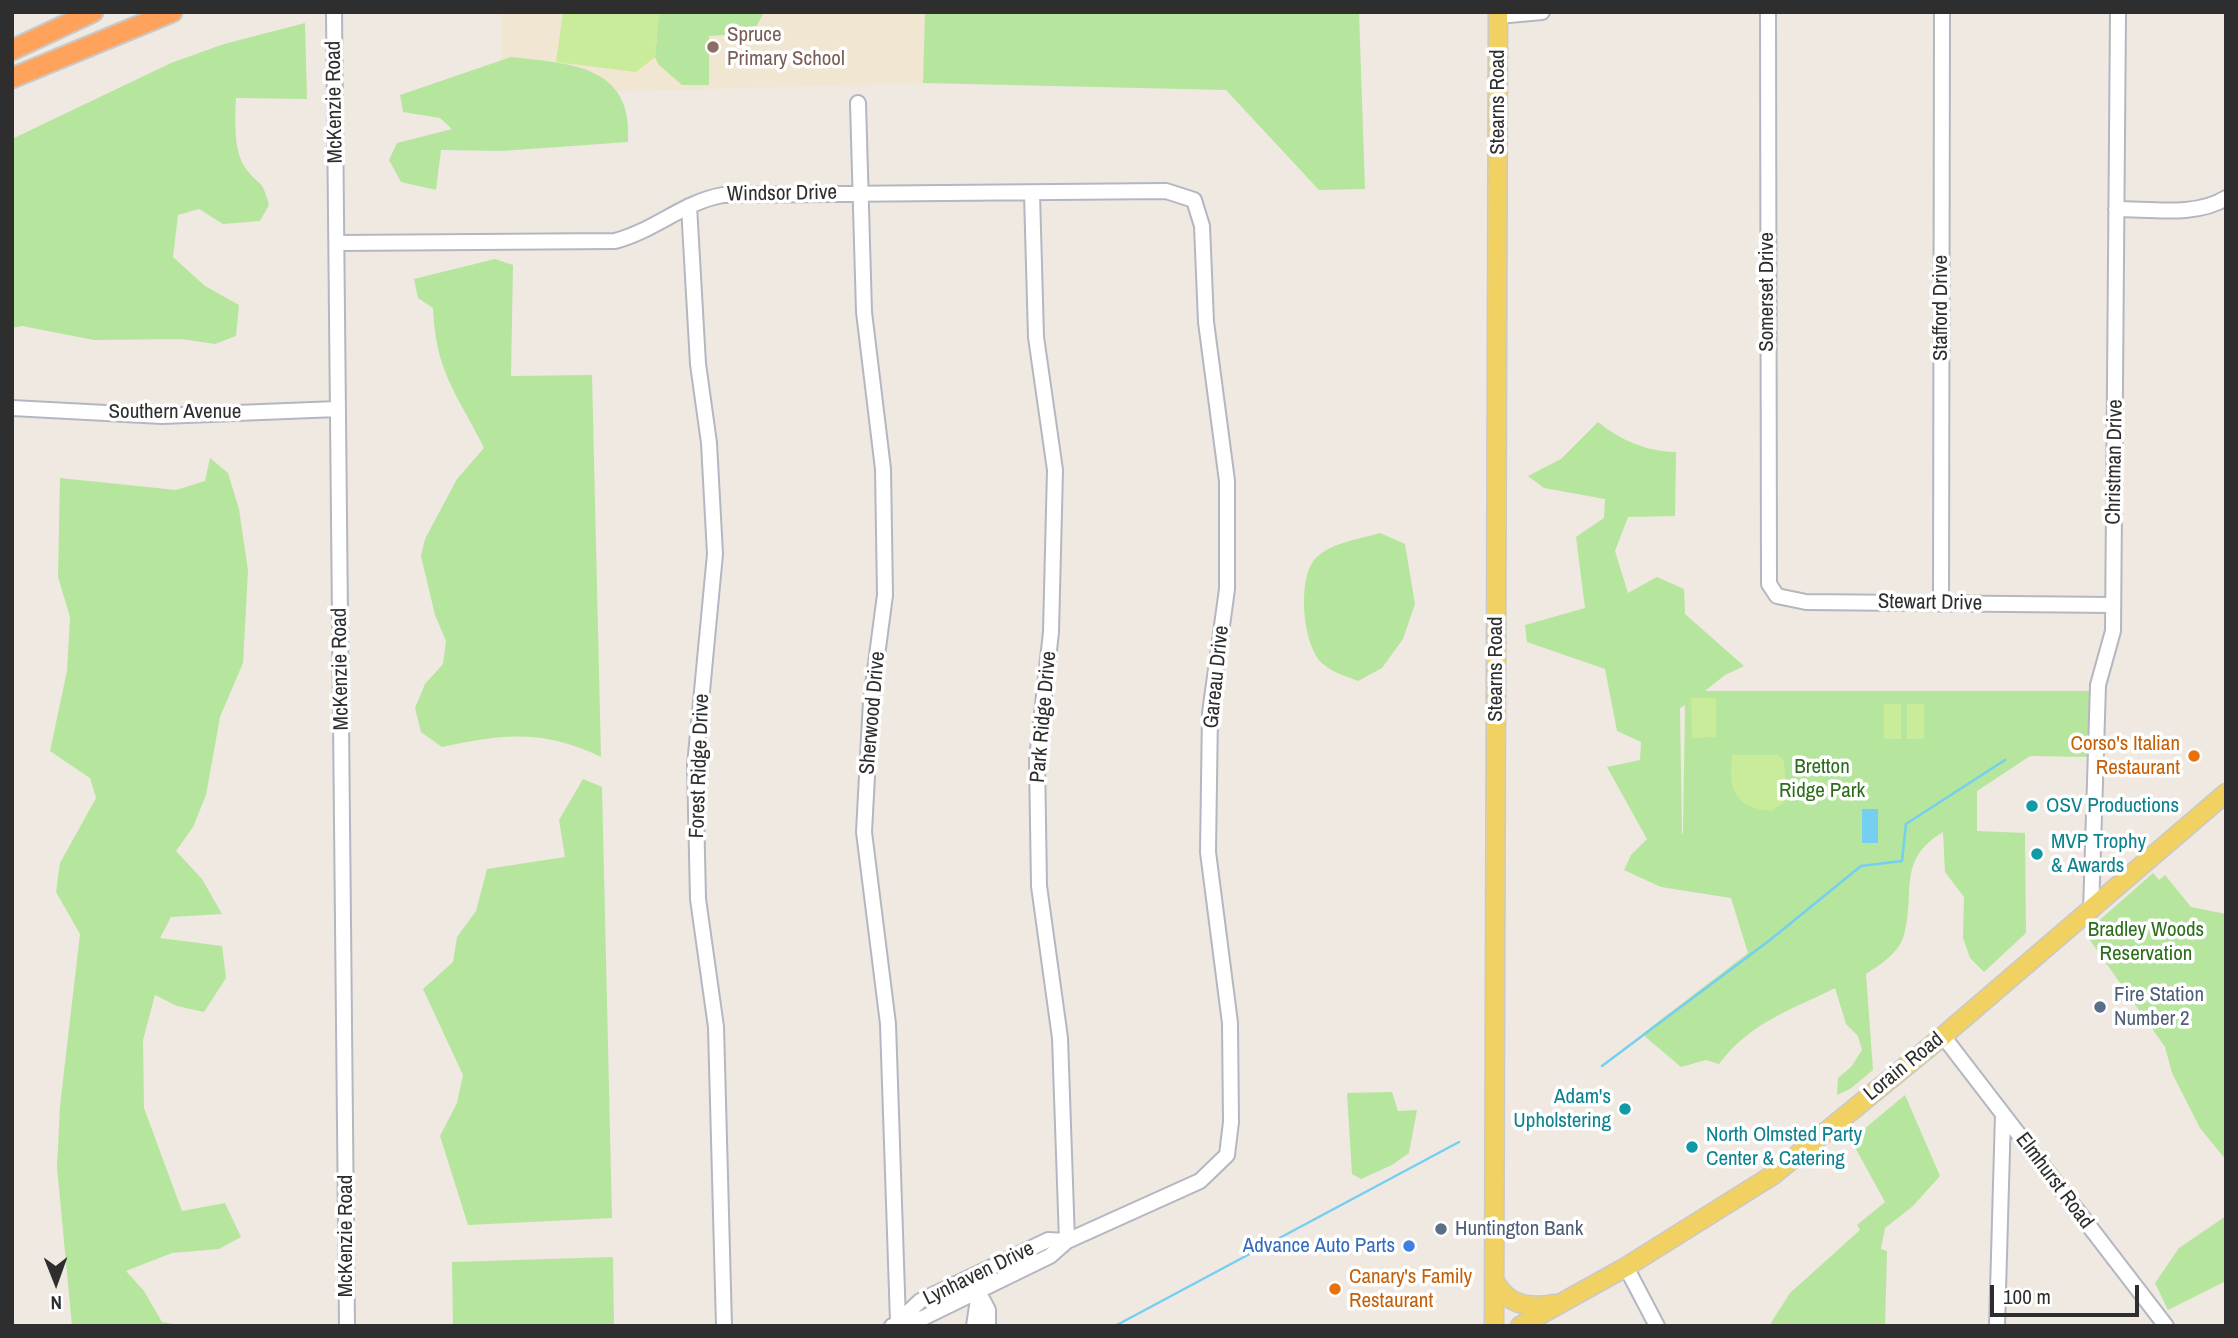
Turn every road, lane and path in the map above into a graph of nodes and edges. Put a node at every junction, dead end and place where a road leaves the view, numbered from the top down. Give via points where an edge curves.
1 (93, 12) edge
2 (172, 12) edge
3 (334, 12) edge
4 (1542, 12) edge
5 (1769, 12) edge
6 (1942, 12) edge
7 (2118, 12) edge
8 (1498, 14) edge
9 (12, 50) edge
10 (12, 78) edge
11 (858, 103) dead end
12 (860, 192) junction
13 (1032, 194) junction
14 (2226, 198) edge
15 (1194, 200) joint
16 (689, 206) junction
17 (2116, 209) junction
18 (338, 243) junction
19 (12, 408) edge
20 (337, 409) junction
21 (1766, 571) joint
22 (1941, 604) junction
23 (2112, 605) junction
24 (2226, 793) edge
25 (2091, 911) junction
26 (1943, 1036) junction
27 (2003, 1114) junction
28 (1227, 1155) joint
29 (1067, 1241) junction
30 (1626, 1266) junction
31 (979, 1273) junction
32 (1495, 1281) junction
33 (980, 1293) junction
34 (1561, 1303) junction
35 (895, 1324) edge
36 (347, 1326) edge
37 (724, 1326) edge
38 (974, 1326) edge
39 (988, 1326) edge
40 (1494, 1326) edge
41 (1520, 1326) edge
42 (1657, 1326) edge
43 (1997, 1326) edge
44 (2165, 1326) edge

1 - 9 highway
2 - 10 highway
3 - 18 street, McKenzie Road
4 - 8 street
5 - 21 street, Somerset Drive
6 - 22 street, Stafford Drive
7 - 17 street, Christman Drive
8 - 32 main road, Stearns Road
11 - 12 street, Sherwood Drive
12 - 13 street, Windsor Drive
12 - 16 street, Windsor Drive via 723,195
12 - 35 street, Sherwood Drive via 864,312 883,468 886,595 871,701 864,832 888,1024
13 - 15 street, Windsor Drive via 1166,191
13 - 29 street, Park Ridge Drive via 1036,337 1055,470 1051,632 1037,759 1039,886 1060,1038
14 - 17 street via 2196,209
15 - 28 street, Gareau Drive via 1202,226 1206,322 1227,481 1227,589 1210,713 1208,852 1230,1023
16 - 18 street, Windsor Drive via 635,236 615,241
16 - 37 street, Forest Ridge Drive via 715,554 695,765 698,899 716,1027
17 - 23 street, Christman Drive
18 - 20 street, McKenzie Road
19 - 20 street, Southern Avenue via 162,416
20 - 36 street, McKenzie Road
21 - 22 street, Stewart Drive via 1777,596 1791,601
22 - 23 street, Stewart Drive
23 - 25 street, Christman Drive via 2113,631 2098,685
24 - 25 main road, Lorain Road
25 - 26 main road, Lorain Road
26 - 27 street, Elmhurst Road
26 - 30 main road, Lorain Road via 1773,1175
27 - 43 street
27 - 44 street, Elmhurst Road
28 - 29 street, Lynhaven Drive via 1200,1181
29 - 31 street, Lynhaven Drive via 1048,1240
29 - 33 street, Lynhaven Drive via 1050,1256
30 - 34 main road, Lorain Road
30 - 42 street
31 - 33 street
31 - 35 street, Lynhaven Drive via 920,1301
32 - 34 main road via 1501,1294 1524,1305
32 - 40 main road, Stearns Road
33 - 35 street, Lynhaven Drive via 923,1318
33 - 38 street
33 - 39 street via 988,1310
34 - 41 main road, Lorain Road

